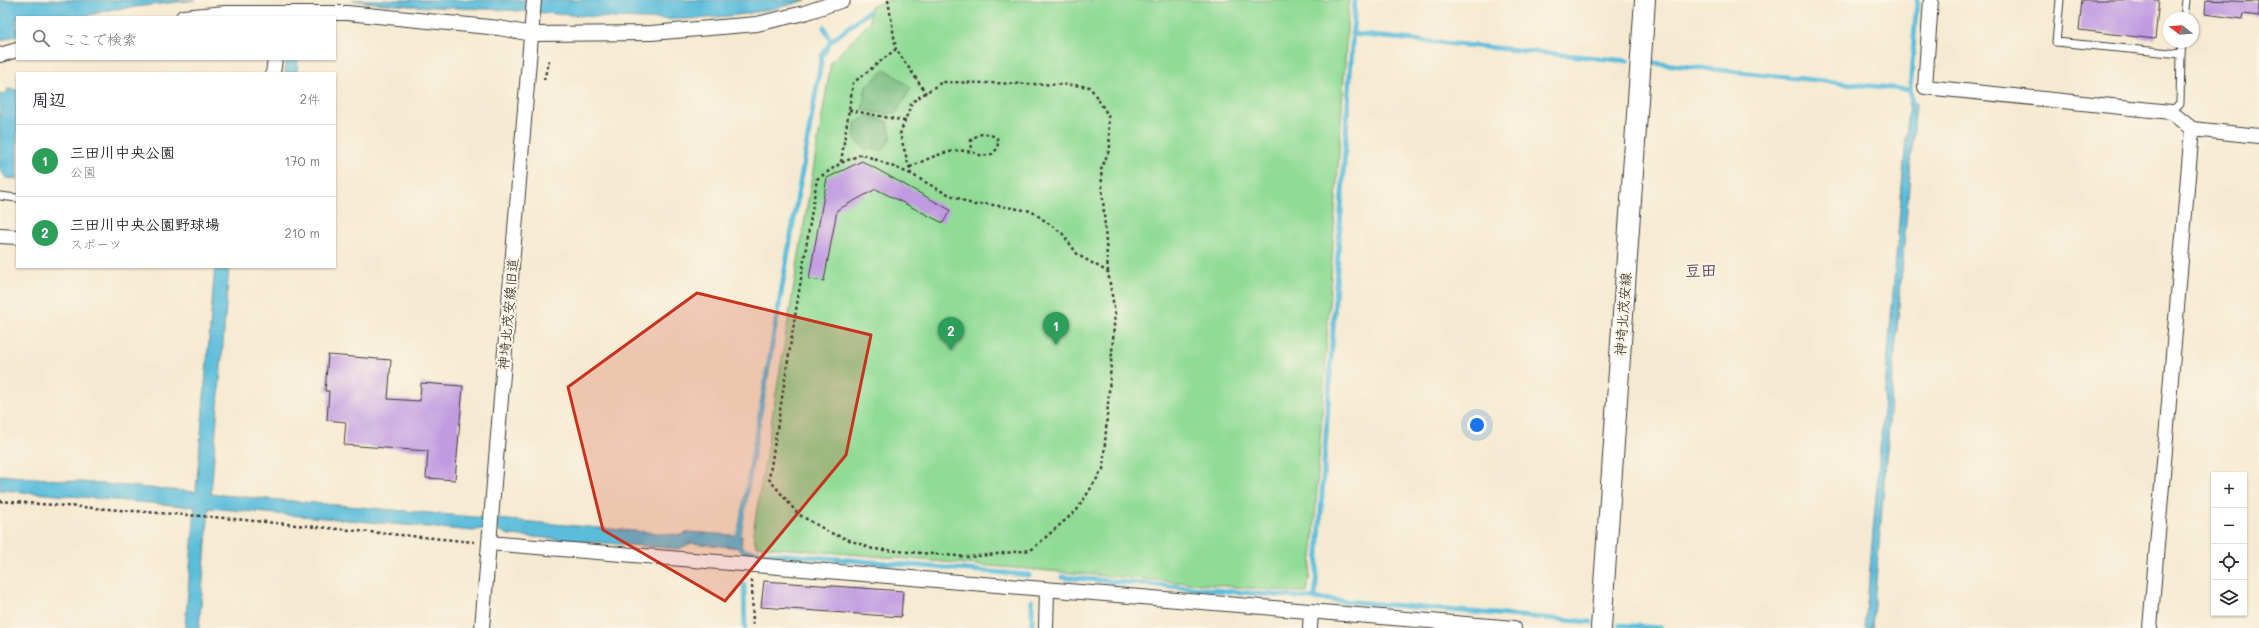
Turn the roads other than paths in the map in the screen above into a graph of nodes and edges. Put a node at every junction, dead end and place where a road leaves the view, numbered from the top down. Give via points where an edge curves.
1 (534, 0) edge
2 (843, 0) edge
3 (1645, 0) edge
4 (1931, 0) edge
5 (2060, 0) edge
6 (2186, 0) edge
7 (2185, 12) edge
8 (280, 15) edge
9 (194, 16) edge
10 (532, 27) junction
11 (2182, 48) edge
12 (16, 50) edge
13 (2181, 54) junction
14 (0, 55) edge
15 (275, 60) edge
16 (273, 72) edge
17 (2171, 112) junction
18 (2192, 129) junction
19 (2259, 136) edge
20 (0, 196) edge
21 (16, 198) edge
22 (0, 236) edge
23 (16, 237) edge
24 (490, 530) junction
25 (1048, 590) junction
26 (1311, 611) junction
27 (1422, 624) edge
28 (482, 628) edge
29 (1046, 628) edge
30 (1310, 628) edge
31 (1514, 628) edge
32 (1602, 628) edge
33 (2150, 628) edge

1 - 10 street, 神埼北茂安線旧道
2 - 10 street via 804,13 757,24 720,29 651,33
3 - 32 main road, 神埼北茂安線
4 - 17 street via 1925,87
5 - 13 lane via 2056,42
6 - 7 lane
8 - 9 street via 225,13
8 - 10 street via 347,13 499,28
10 - 24 street, 神埼北茂安線旧道
11 - 13 lane
12 - 14 street
13 - 17 lane via 2180,103
15 - 16 street
17 - 18 street
18 - 19 street
18 - 33 street
20 - 21 lane
22 - 23 street
24 - 25 street via 752,565
24 - 28 street, 神埼北茂安線旧道
25 - 26 street
25 - 29 street
26 - 27 street
26 - 30 street
27 - 31 street

